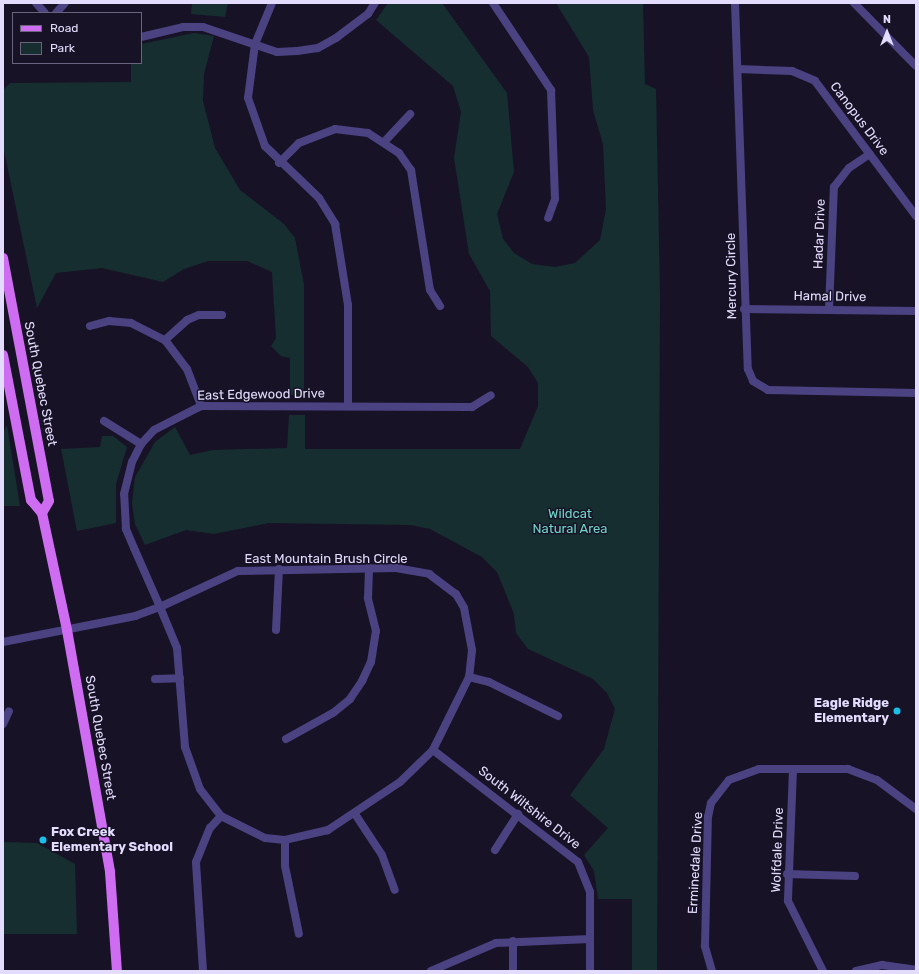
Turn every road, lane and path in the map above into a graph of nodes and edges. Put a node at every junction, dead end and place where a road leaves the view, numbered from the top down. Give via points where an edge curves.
1 (36, 3) edge
2 (65, 3) edge
3 (272, 3) edge
4 (375, 3) edge
5 (493, 3) edge
6 (735, 3) edge
7 (854, 3) edge
8 (44, 12) edge
9 (57, 12) edge
10 (142, 37) edge
11 (255, 44) junction
12 (916, 66) edge
13 (738, 69) junction
14 (410, 114) dead end
15 (385, 141) junction
16 (870, 154) junction
17 (279, 163) junction
18 (916, 216) edge
19 (548, 218) dead end
20 (3, 258) edge
21 (440, 306) dead end
22 (744, 309) junction
23 (829, 309) junction
24 (916, 311) edge
25 (222, 314) dead end
26 (90, 326) dead end
27 (165, 340) junction
28 (3, 355) edge
29 (916, 393) edge
30 (491, 395) dead end
31 (348, 405) junction
32 (201, 406) junction
33 (104, 421) dead end
34 (141, 444) junction
35 (42, 512) junction
36 (369, 568) junction
37 (279, 569) junction
38 (160, 607) junction
39 (67, 630) junction
40 (276, 630) dead end
41 (3, 642) edge
42 (469, 677) junction
43 (180, 678) junction
44 (155, 679) dead end
45 (9, 711) dead end
46 (558, 716) dead end
47 (3, 724) edge
48 (286, 739) dead end
49 (433, 750) junction
50 (793, 769) junction
51 (916, 809) edge
52 (355, 814) junction
53 (518, 814) junction
54 (221, 816) junction
55 (286, 840) junction
56 (495, 850) dead end
57 (787, 874) junction
58 (855, 876) dead end
59 (395, 890) dead end
60 (299, 934) dead end
61 (590, 939) junction
62 (513, 941) junction
63 (916, 970) edge
64 (117, 971) edge
65 (203, 971) edge
66 (431, 971) edge
67 (512, 971) edge
68 (590, 971) edge
69 (712, 971) edge
70 (823, 971) edge
71 (856, 971) edge

1 - 8 street
2 - 9 street
3 - 11 street
4 - 11 street via 352,29 318,48 277,52
5 - 19 street via 552,90 555,199
6 - 13 street, Mercury Circle
7 - 12 street
10 - 11 street via 183,26 203,27
11 - 17 street via 248,82 251,115 265,146
13 - 16 street, Canopus Drive via 792,71 815,81
13 - 22 street, Mercury Circle
14 - 15 street
15 - 17 street via 351,128 334,129 299,143
15 - 21 street via 411,170 430,290
16 - 18 street, Canopus Drive
16 - 23 street, Hadar Drive via 849,168 834,187
17 - 31 street via 319,198 335,224 348,305
20 - 35 main road, South Quebec Street via 49,501
22 - 23 street, Hamal Drive
22 - 29 street, Mercury Circle via 748,369 753,380 768,390
23 - 24 street, Hamal Drive
25 - 27 street via 199,315 187,320
26 - 27 street via 110,321 131,323
27 - 32 street via 187,369
28 - 35 main road, South Quebec Street via 31,500
30 - 31 street, East Edgewood Drive via 472,407
31 - 32 street, East Edgewood Drive
32 - 34 street, East Edgewood Drive via 172,418
33 - 34 street
34 - 38 street, East Edgewood Drive via 127,475 124,510 131,542
35 - 39 main road, South Quebec Street
36 - 37 street, East Mountain Brush Circle
36 - 42 street, East Mountain Brush Circle via 412,570 429,574 456,594 470,631
36 - 48 street via 368,598 376,631 371,662 362,681 350,699 333,713
37 - 38 street, East Mountain Brush Circle via 238,571 220,577
37 - 40 street
38 - 39 street, East Mountain Brush Circle
38 - 43 street, East Mountain Brush Circle via 177,648
39 - 41 street, East Mountain Brush Circle
39 - 64 main road, South Quebec Street via 110,872
42 - 46 street via 489,682
42 - 49 street, East Mountain Brush Circle
43 - 44 street
43 - 54 street, East Mountain Brush Circle via 185,747 191,771 209,804
45 - 47 street
49 - 52 street, East Mountain Brush Circle via 400,782
49 - 53 street, South Wiltshire Drive
50 - 51 street, Erminedale Drive via 848,769 862,772
50 - 57 street, Wolfdale Drive
50 - 69 street, Erminedale Drive via 746,772 730,780 711,803 706,834 705,946
52 - 55 street, East Mountain Brush Circle via 328,830
52 - 59 street via 382,855
53 - 56 street
53 - 61 street, South Wiltshire Drive via 564,849 587,877
54 - 55 street, East Mountain Brush Circle via 249,833
54 - 65 street via 210,828 196,862
55 - 60 street via 285,866
57 - 58 street
57 - 70 street, Wolfdale Drive via 791,912
61 - 62 street
61 - 68 street, South Wiltshire Drive
62 - 66 street via 478,950
62 - 67 street
63 - 71 street via 882,965

